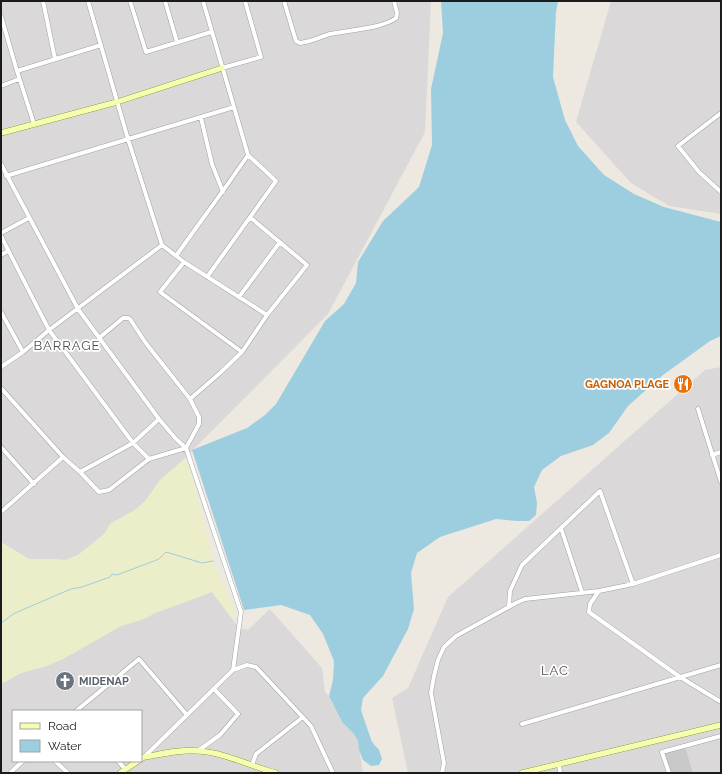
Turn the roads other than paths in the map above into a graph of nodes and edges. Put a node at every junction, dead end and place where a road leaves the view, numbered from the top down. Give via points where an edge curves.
1 (43, 1) edge
2 (88, 1) edge
3 (130, 1) edge
4 (165, 1) edge
5 (203, 1) edge
6 (245, 1) edge
7 (284, 1) edge
8 (394, 1) edge
9 (1, 16) edge
10 (211, 32) junction
11 (178, 42) junction
12 (101, 45) junction
13 (56, 59) junction
14 (222, 68) junction
15 (17, 71) junction
16 (19, 79) junction
17 (1, 86) edge
18 (117, 102) junction
19 (234, 108) junction
20 (721, 113) edge
21 (201, 118) junction
22 (34, 124) junction
23 (1, 133) edge
24 (128, 139) junction
25 (248, 155) junction
26 (1, 164) edge
27 (6, 176) junction
28 (223, 192) junction
29 (721, 192) edge
30 (29, 218) junction
31 (251, 218) junction
32 (1, 235) edge
33 (280, 242) junction
34 (162, 245) junction
35 (8, 251) junction
36 (1, 255) edge
37 (176, 256) junction
38 (184, 262) junction
39 (208, 277) junction
40 (239, 297) junction
41 (78, 309) junction
42 (1, 312) edge
43 (267, 315) junction
44 (49, 330) junction
45 (99, 338) junction
46 (23, 352) junction
47 (242, 352) junction
48 (1, 367) edge
49 (1, 388) edge
50 (190, 399) junction
51 (698, 409) dead end
52 (159, 419) junction
53 (133, 443) junction
54 (1, 447) edge
55 (186, 448) junction
56 (721, 452) edge
57 (712, 455) junction
58 (63, 457) junction
59 (149, 459) junction
60 (80, 472) junction
61 (721, 482) edge
62 (34, 484) junction
63 (1, 512) edge
64 (561, 528) junction
65 (721, 555) edge
66 (634, 584) junction
67 (599, 591) junction
68 (582, 592) junction
69 (510, 606) junction
70 (721, 665) edge
71 (233, 670) junction
72 (680, 677) junction
73 (214, 690) junction
74 (721, 702) edge
75 (77, 710) edge
76 (187, 715) junction
77 (303, 717) junction
78 (522, 724) dead end
79 (721, 725) edge
80 (721, 736) edge
81 (199, 750) junction
82 (142, 758) edge
83 (22, 762) edge
84 (56, 762) edge
85 (118, 762) edge
86 (136, 762) edge
87 (559, 764) junction
88 (252, 765) junction
89 (123, 771) edge
90 (10, 773) edge
91 (68, 773) edge
92 (276, 773) edge
93 (333, 773) edge
94 (442, 773) edge
95 (522, 773) edge
96 (560, 773) edge
97 (669, 773) edge

1 - 13 street
2 - 12 street
3 - 11 street via 146,52
4 - 11 street
5 - 10 street
6 - 14 street via 261,57
7 - 8 street via 296,41 300,43 390,22 397,16
9 - 15 street
10 - 11 street
10 - 14 street
12 - 13 street
12 - 18 street
13 - 15 street
14 - 18 main road
14 - 19 street
15 - 16 street
16 - 17 street
16 - 22 street
18 - 22 main road
18 - 24 street
19 - 21 street
19 - 25 street
20 - 29 street via 678,146 699,172
21 - 24 street
21 - 28 street via 212,164
22 - 23 main road
24 - 27 street
24 - 34 street
25 - 28 street
25 - 31 street via 276,181
26 - 27 street
27 - 30 street
28 - 37 street
30 - 32 street
30 - 41 street
31 - 33 street
31 - 39 street
32 - 35 street
33 - 40 street
33 - 43 street via 307,265
34 - 37 street
34 - 41 street
35 - 36 street
35 - 44 street
37 - 38 street
38 - 39 street
38 - 47 street via 160,292
39 - 40 street
40 - 43 street
41 - 44 street
41 - 45 street
42 - 46 street
43 - 47 street
44 - 46 street
44 - 53 street
45 - 50 street via 123,318 130,319
45 - 52 street
46 - 48 street
47 - 50 street
49 - 58 street
50 - 55 street via 200,421
51 - 57 street
52 - 53 street
52 - 55 street
53 - 59 street
53 - 60 street
54 - 62 street
55 - 59 street
55 - 71 street via 241,612
56 - 57 street
57 - 61 street
58 - 60 street
58 - 62 street
59 - 60 street via 109,490 99,492
62 - 63 street
64 - 66 street via 600,490
64 - 68 street
64 - 69 street via 522,565 510,591
65 - 66 street
66 - 67 street
67 - 68 street
67 - 72 street via 590,604 589,612
68 - 69 street via 525,599
69 - 94 street via 456,636 444,647 438,660 431,693 444,763
70 - 72 street
71 - 73 street
71 - 77 street via 246,666 256,667
72 - 74 street
72 - 78 street
73 - 76 street
73 - 81 street via 238,714 220,735
75 - 76 street via 140,659
76 - 82 street
77 - 88 street via 256,754
77 - 93 street via 311,726
79 - 87 main road
80 - 97 street via 662,752
81 - 82 main road
81 - 88 main road
83 - 90 street
84 - 91 street
85 - 89 street
86 - 89 main road
87 - 95 main road
87 - 96 street
88 - 92 main road

